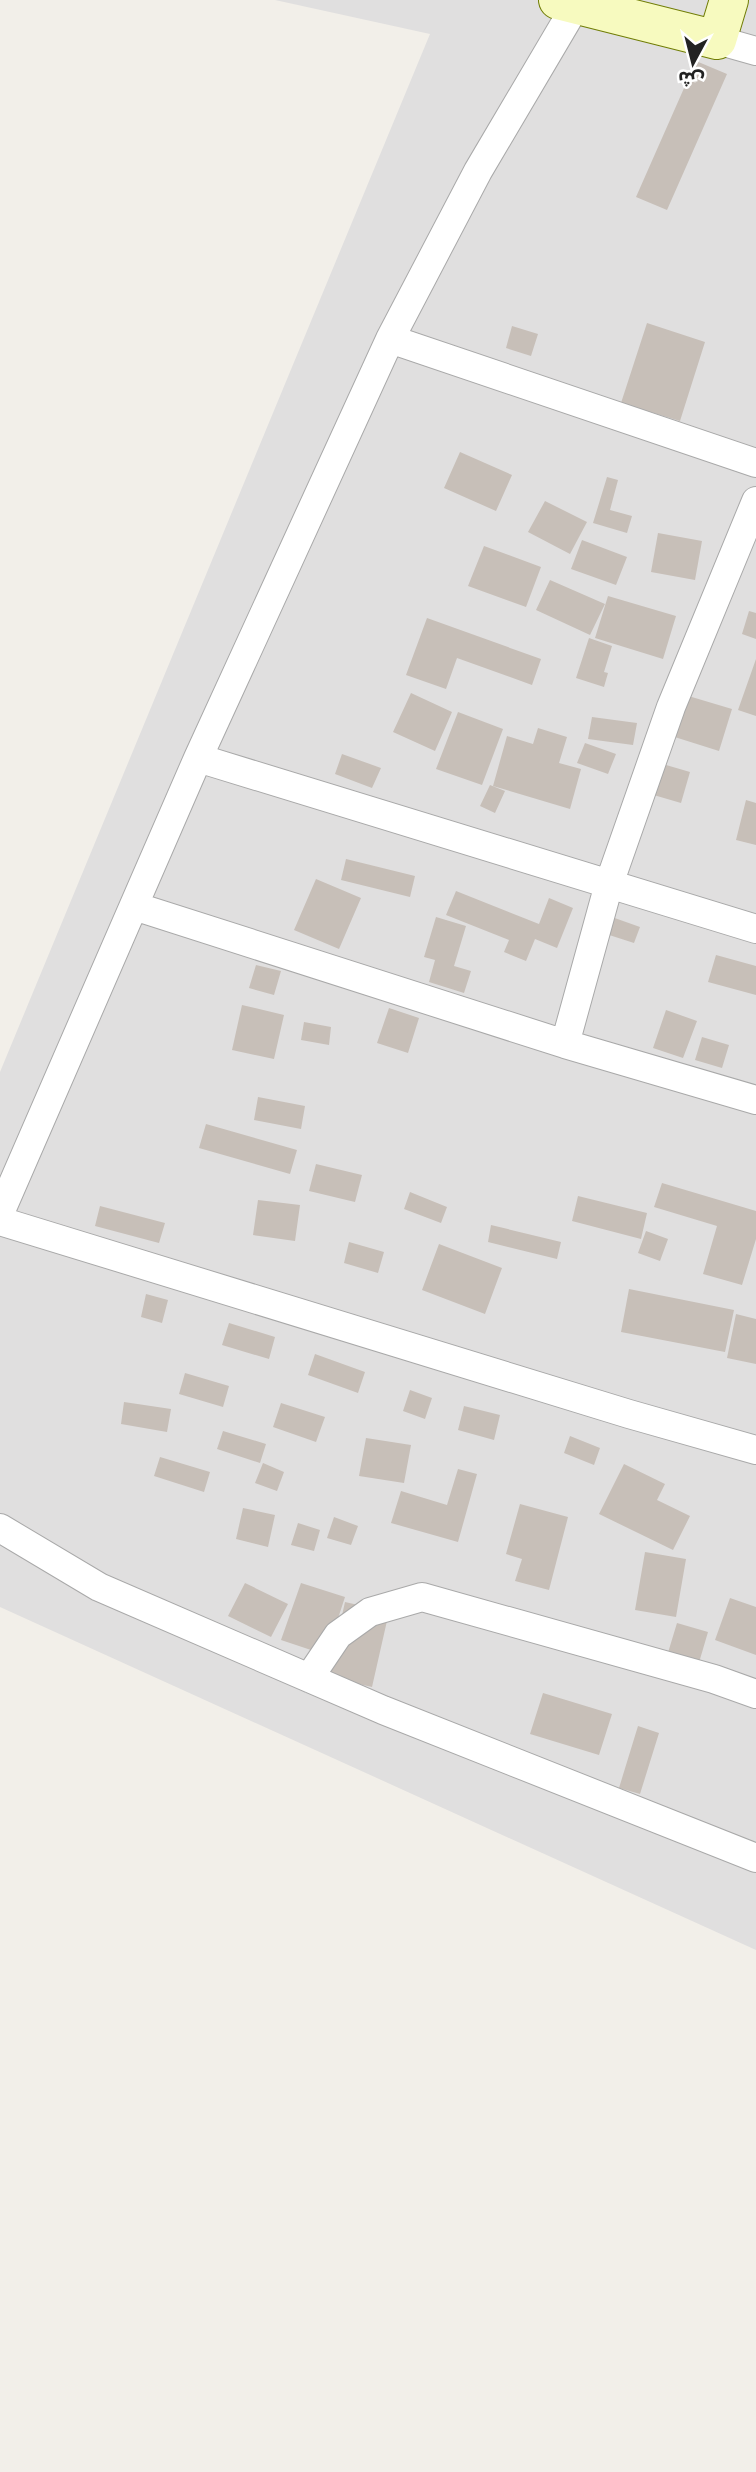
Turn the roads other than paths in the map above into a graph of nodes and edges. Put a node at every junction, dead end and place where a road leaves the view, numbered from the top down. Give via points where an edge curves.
1 (729, 0) edge
2 (567, 3) edge
3 (717, 40) junction
4 (756, 51) edge
5 (390, 339) junction
6 (756, 463) edge
7 (756, 501) edge
8 (198, 758) junction
9 (609, 884) junction
10 (134, 906) junction
11 (756, 929) edge
12 (565, 1044) junction
13 (756, 1100) edge
14 (0, 1213) edge
15 (0, 1221) edge
16 (756, 1450) edge
17 (0, 1528) edge
18 (309, 1678) junction
19 (756, 1695) edge
20 (756, 1858) edge

1 - 3 street
2 - 3 street
2 - 5 street
3 - 4 street
5 - 6 street
5 - 8 street
7 - 9 street via 671,707
8 - 9 street
8 - 10 street
9 - 11 street
9 - 12 street
10 - 12 street
10 - 14 street
12 - 13 street
15 - 16 street
17 - 18 street via 99,1587
18 - 19 street via 338,1635 370,1612 422,1597 714,1679
18 - 20 street

